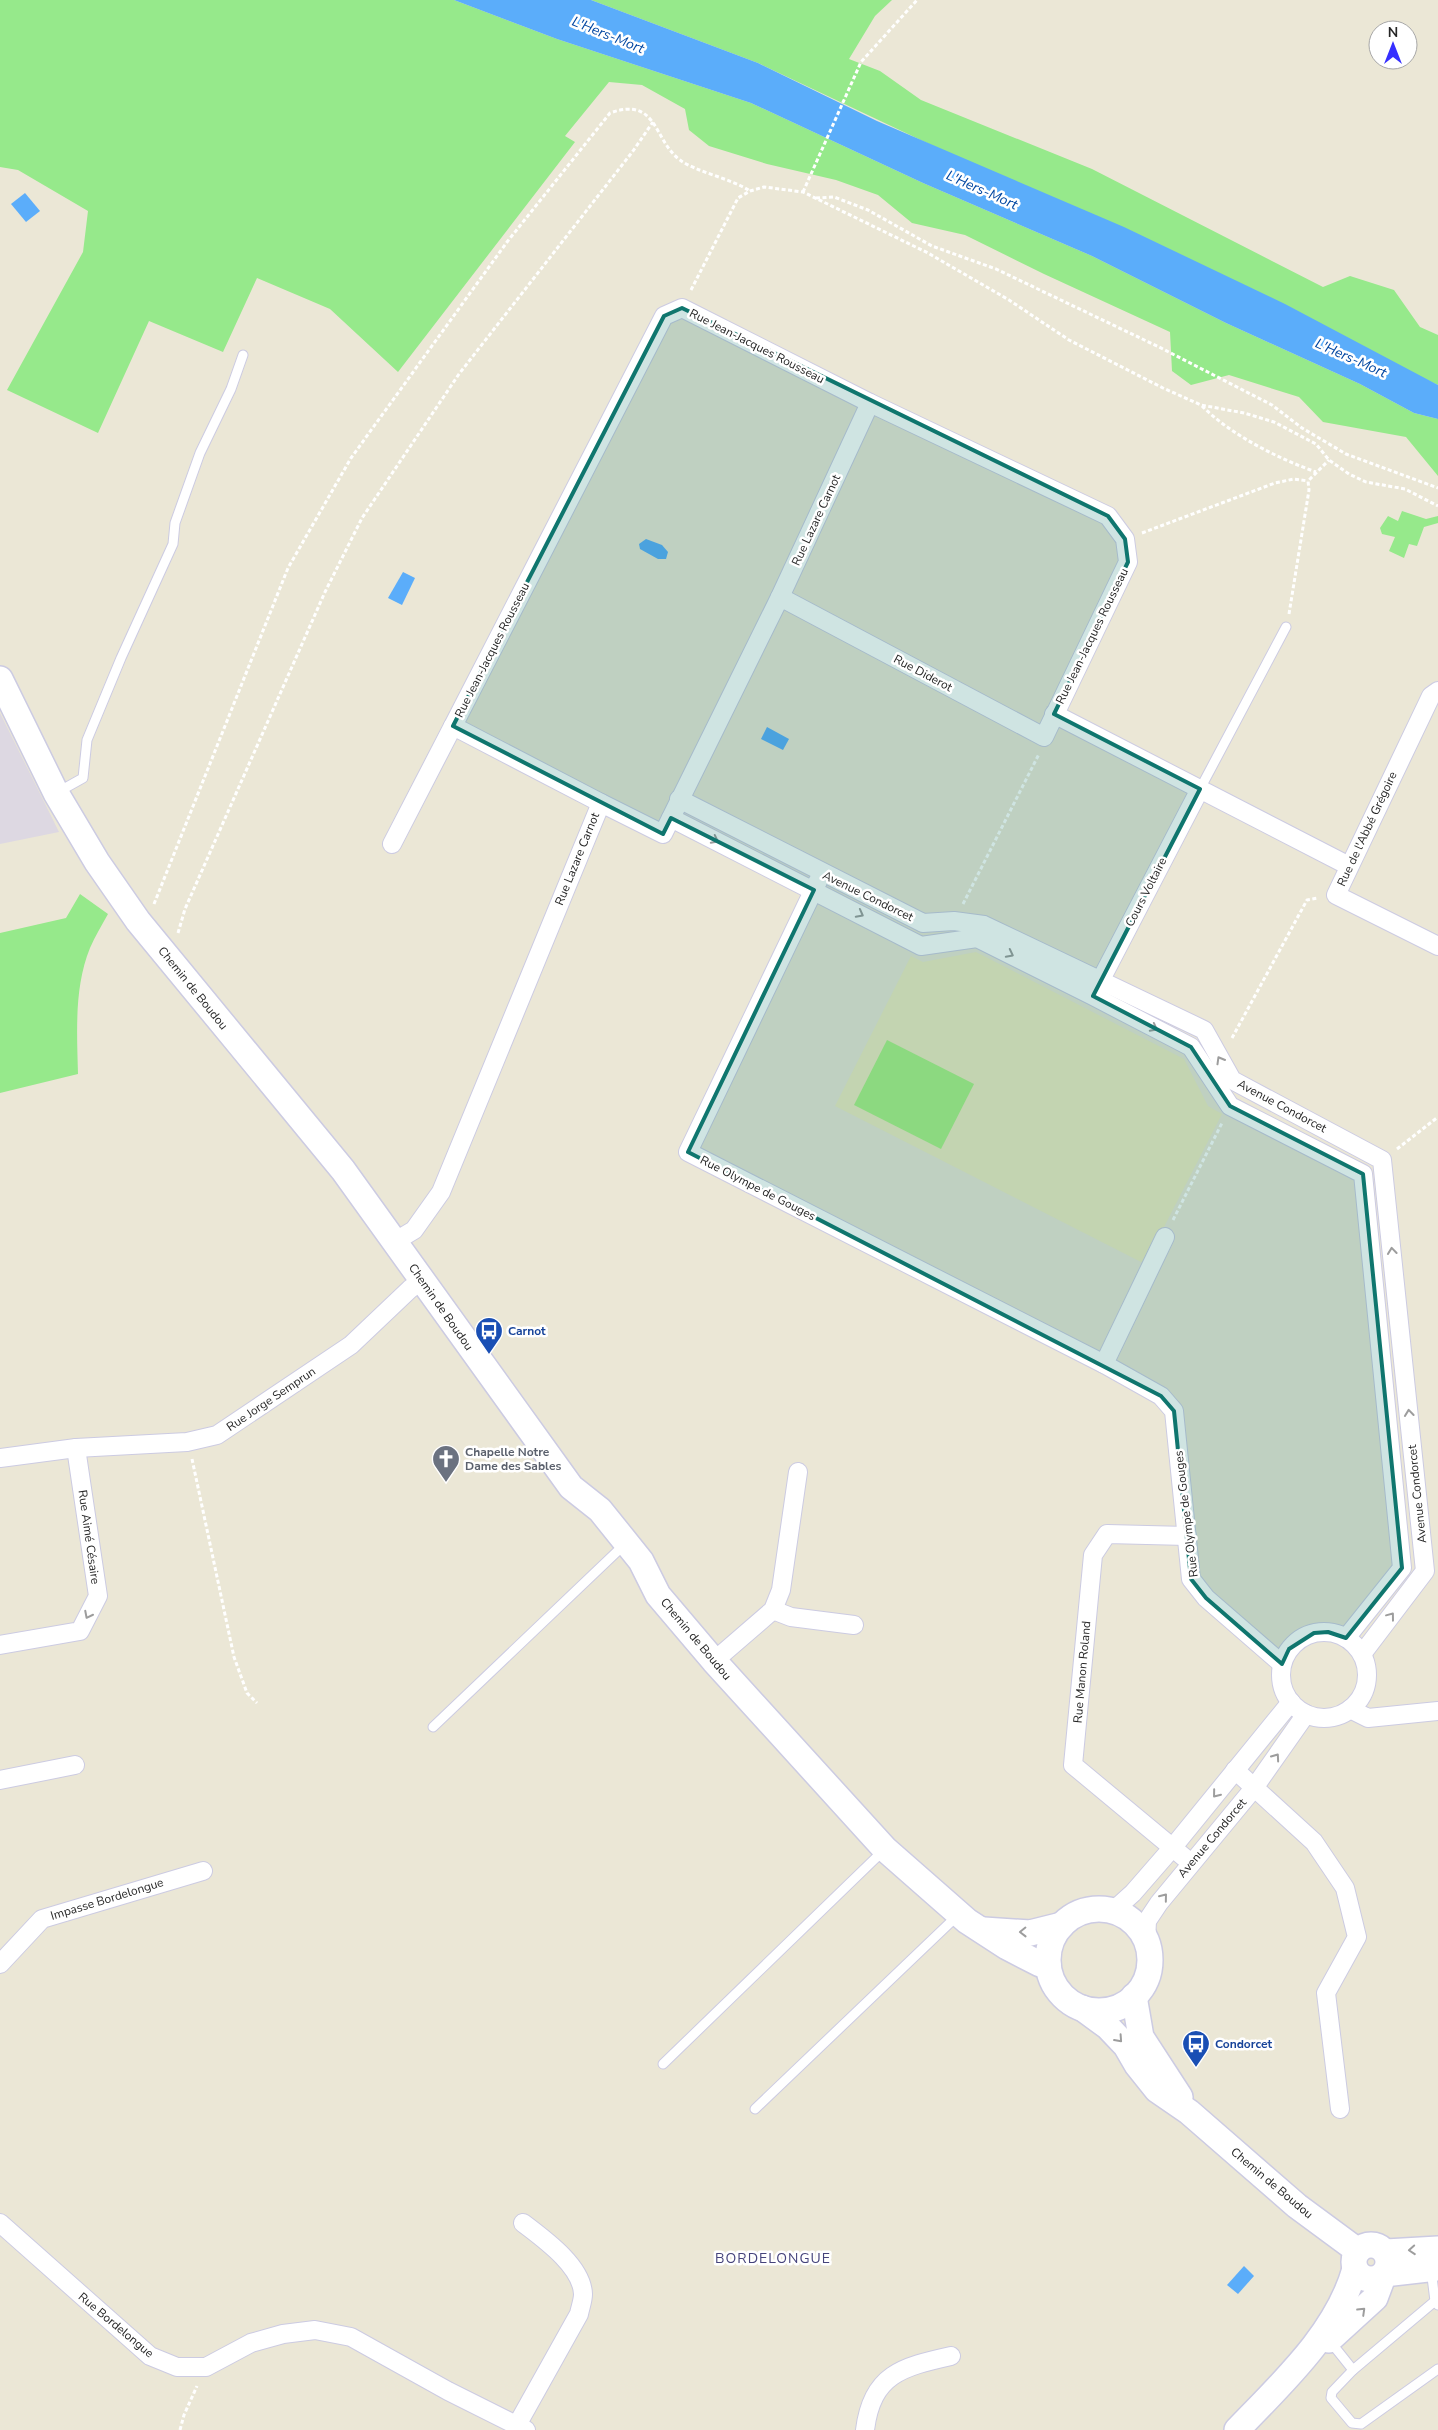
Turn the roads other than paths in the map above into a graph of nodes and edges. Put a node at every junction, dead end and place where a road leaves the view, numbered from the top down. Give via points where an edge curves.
1 (243, 355) dead end
2 (870, 403) junction
3 (780, 597) junction
4 (1286, 627) road end
5 (0, 679) edge
6 (1438, 691) edge
7 (1054, 714) junction
8 (453, 726) junction
9 (1200, 789) junction
10 (56, 793) junction
11 (679, 800) junction
12 (601, 803) junction
13 (671, 818) junction
14 (392, 844) dead end
15 (1349, 866) junction
16 (822, 873) junction
17 (814, 890) junction
18 (1438, 946) edge
19 (1101, 980) junction
20 (1093, 996) junction
21 (1165, 1237) road end
22 (394, 1242) junction
23 (423, 1279) junction
24 (1104, 1364) junction
25 (76, 1448) junction
26 (0, 1458) edge
27 (798, 1472) dead end
28 (1187, 1536) junction
29 (626, 1543) junction
30 (773, 1610) junction
31 (854, 1625) dead end
32 (1346, 1638) junction
33 (0, 1645) edge
34 (1362, 1654) junction
35 (714, 1661) junction
36 (1282, 1664) junction
37 (1290, 1702) junction
38 (1350, 1709) junction
39 (1438, 1711) edge
40 (1306, 1714) junction
41 (433, 1726) dead end
42 (75, 1765) dead end
43 (1236, 1770) junction
44 (0, 1780) edge
45 (1254, 1788) junction
46 (1173, 1847) junction
47 (885, 1849) junction
48 (1192, 1863) junction
49 (203, 1871) dead end
50 (1113, 1911) junction
51 (959, 1914) junction
52 (1062, 1925) junction
53 (984, 1930) junction
54 (1146, 1941) junction
55 (0, 1964) edge
56 (1048, 1965) junction
57 (1134, 1996) junction
58 (1082, 2008) junction
59 (662, 2064) dead end
60 (755, 2109) dead end
61 (1340, 2109) dead end
62 (1188, 2112) junction
63 (0, 2223) edge
64 (523, 2223) dead end
65 (1357, 2260) junction
66 (1436, 2262) edge
67 (1385, 2263) junction
68 (1437, 2303) edge
69 (1328, 2340) junction
70 (951, 2356) dead end
71 (1298, 2365) junction
72 (1438, 2369) edge
73 (1353, 2370) junction
74 (521, 2427) edge
75 (865, 2430) edge
76 (1237, 2430) edge

1 - 10 lane via 200,453 176,523 173,544 87,740 83,778
2 - 3 street, Rue Lazare Carnot
2 - 7 street, Rue Jean-Jacques Rousseau via 1108,516 1125,539 1128,562
2 - 8 street, Rue Jean-Jacques Rousseau via 682,308 664,316
3 - 7 street, Rue Diderot via 1044,737
3 - 11 street, Rue Lazare Carnot
4 - 9 lane, Cours Voltaire
5 - 10 street, Chemin de Boudou
6 - 15 street, Rue de l'Abbé Grégoire via 1431,696
7 - 9 street
8 - 12 street, Rue Jean-Jacques Rousseau
8 - 14 street
9 - 15 street
9 - 19 street, Cours Voltaire
10 - 22 street, Chemin de Boudou via 97,862 138,921 343,1170
11 - 13 street, Rue Lazare Carnot
11 - 16 street, Avenue Condorcet
12 - 13 street, Rue Lazare Carnot via 663,834
12 - 22 street, Rue Lazare Carnot via 441,1192 414,1230
13 -> 17 street, Avenue Condorcet
15 - 18 street, Rue de l'Abbé Grégoire via 1336,895
16 - 17 street, Rue Olympe de Gouges
16 - 19 street, Avenue Condorcet via 922,923 954,921 984,925
17 -> 20 street, Avenue Condorcet via 921,946 976,938
17 - 24 street, Rue Olympe de Gouges via 688,1152
19 - 20 street, Cours Voltaire
34 -> 19 street, Avenue Condorcet via 1425,1571 1382,1160 1232,1080 1204,1030
20 -> 32 street, Avenue Condorcet via 1191,1047 1230,1106 1363,1174 1402,1568
21 - 24 street
22 - 23 street, Chemin de Boudou
23 - 25 street, Rue Jorge Semprun via 351,1345 217,1435 186,1442
23 - 29 street, Chemin de Boudou via 571,1487 600,1510
24 - 28 street, Rue Olympe de Gouges via 1161,1396 1174,1410
25 - 26 street, Rue Jorge Semprun
25 -> 33 street, Rue Aimé Césaire via 98,1596 80,1631
27 - 30 street via 781,1590
28 - 36 street, Rue Olympe de Gouges via 1192,1579 1206,1598
28 - 46 street, Rue Manon Roland via 1107,1534 1093,1555 1073,1765
29 - 35 street, Chemin de Boudou via 641,1562 658,1595
29 - 41 lane
30 - 31 street via 790,1617
30 - 35 street
32 - 34 street
32 - 36 street via 1328,1632 1314,1633 1289,1649
34 - 38 street via 1366,1683 1360,1698
35 - 47 street, Chemin de Boudou
36 - 37 street via 1281,1679
37 - 40 street
37 - 43 street, Avenue Condorcet
38 - 39 street via 1368,1718
38 - 40 street via 1326,1718
45 -> 40 street, Avenue Condorcet
42 - 44 street
43 - 45 street
43 -> 46 street, Avenue Condorcet
45 - 48 street, Avenue Condorcet
45 - 61 street via 1314,1842 1345,1888 1357,1937 1326,1992
46 - 48 street
46 - 50 street, Avenue Condorcet
47 - 51 street, Chemin de Boudou
47 - 59 lane
54 -> 48 street, Avenue Condorcet via 1148,1921 1159,1902
49 - 55 street, Impasse Bordelongue via 42,1919
50 - 52 street via 1085,1910
50 - 54 street via 1127,1917
51 - 53 street, Chemin de Boudou
51 - 60 lane
52 -> 53 street, Chemin de Boudou via 1030,1933
52 - 56 street via 1051,1944
53 - 56 street, Chemin de Boudou via 1006,1947
54 - 57 street via 1148,1970
56 - 58 street via 1051,1979 1059,1991
57 - 58 street via 1110,2009
57 - 62 street, Chemin de Boudou via 1141,2037
58 -> 62 street, Chemin de Boudou via 1108,2027 1126,2046 1158,2090
62 - 65 street, Chemin de Boudou
63 - 74 street, Rue Bordelongue via 150,2356 176,2367 206,2367 251,2343 314,2330 351,2337
64 - 74 street via 557,2250 578,2278 583,2294 579,2314
65 - 67 street via 1372,2245 1382,2248
65 - 71 street via 1340,2308
66 - 67 street
66 - 68 lane
69 -> 67 street via 1375,2298
68 - 73 lane
69 - 71 street
69 - 73 lane
70 - 75 street via 905,2367 884,2382 872,2399
71 - 76 street
72 - 73 lane via 1361,2424 1352,2423 1331,2398 1332,2392

